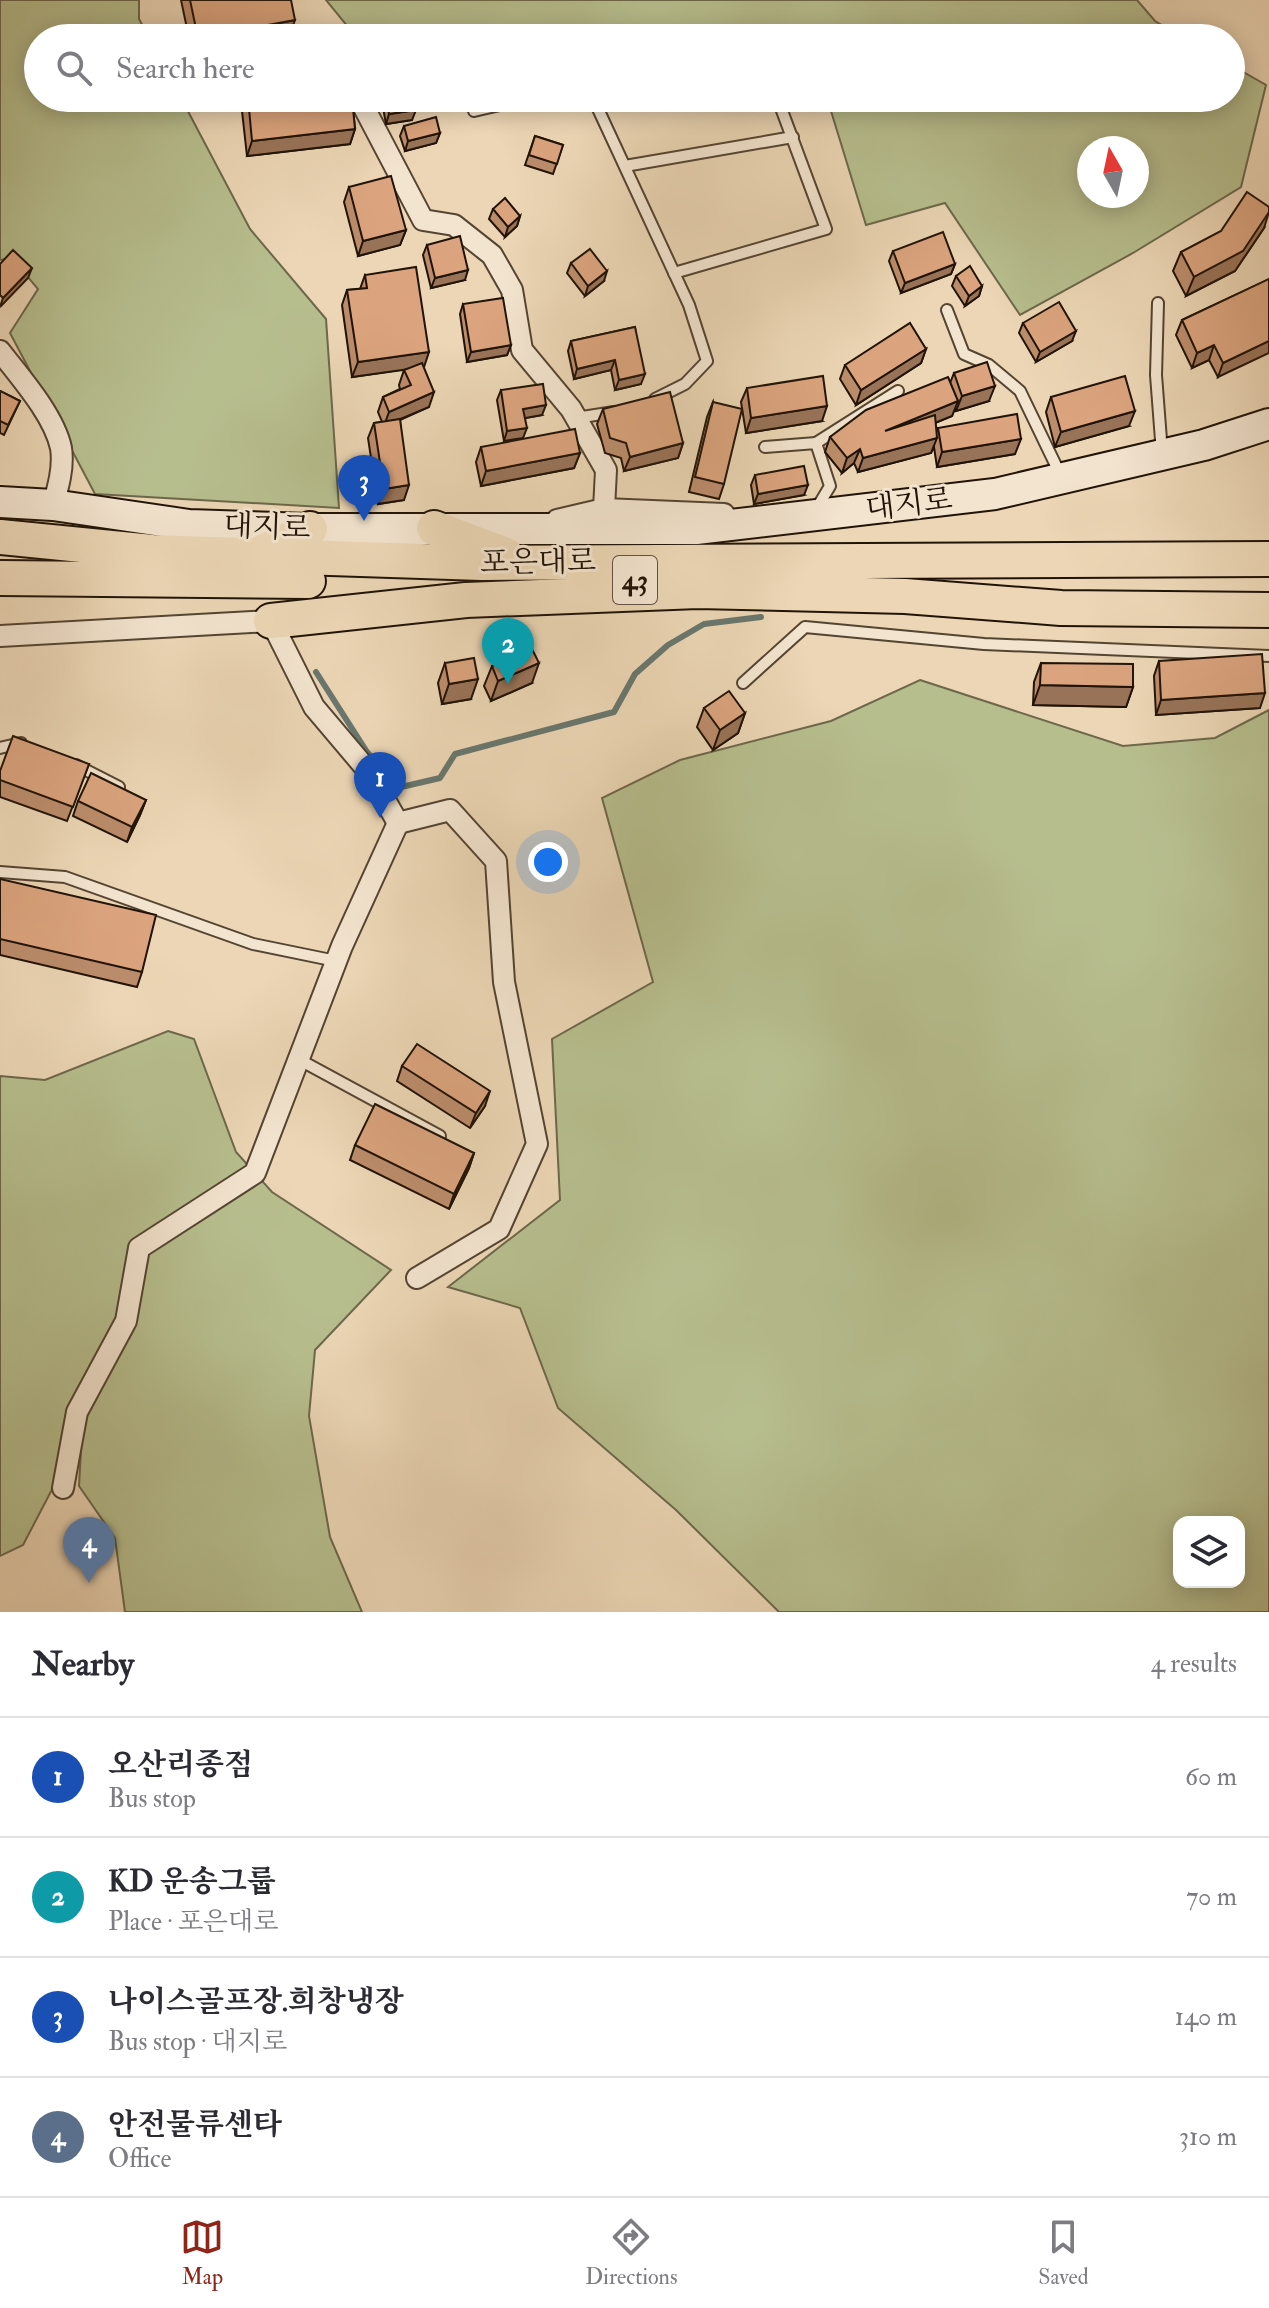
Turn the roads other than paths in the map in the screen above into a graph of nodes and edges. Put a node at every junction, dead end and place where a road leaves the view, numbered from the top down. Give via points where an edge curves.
1 (366, 112) edge
2 (600, 112) edge
3 (783, 112) edge
4 (793, 137) junction
5 (625, 166) junction
6 (674, 273) junction
7 (1158, 303) dead end
8 (947, 310) dead end
9 (0, 351) edge
10 (898, 391) dead end
11 (638, 408) edge
12 (623, 411) edge
13 (576, 418) junction
14 (1269, 424) edge
15 (816, 443) junction
16 (765, 447) dead end
17 (1162, 455) junction
18 (1062, 478) junction
19 (995, 494) junction
20 (0, 502) edge
21 (53, 505) junction
22 (818, 506) junction
23 (604, 509) junction
24 (537, 527) junction
25 (434, 528) junction
26 (310, 529) junction
27 (0, 537) edge
28 (252, 557) junction
29 (1269, 559) edge
30 (521, 561) junction
31 (1269, 574) edge
32 (0, 578) edge
33 (731, 580) junction
34 (852, 581) junction
35 (698, 591) junction
36 (905, 596) junction
37 (1269, 610) edge
38 (271, 621) junction
39 (0, 636) edge
40 (1269, 656) edge
41 (743, 683) dead end
42 (27, 741) edge
43 (0, 748) edge
44 (69, 762) edge
45 (125, 790) edge
46 (398, 823) junction
47 (0, 872) edge
48 (336, 961) junction
49 (298, 1059) junction
50 (440, 1136) edge
51 (417, 1278) dead end
52 (63, 1488) dead end

1 - 13 street via 423,220 454,225 492,255 512,290 522,350
2 - 5 lane
3 - 4 lane
4 - 5 lane
4 - 6 lane via 826,229
5 - 6 lane
6 - 11 lane via 707,361 685,384
7 - 17 lane
8 - 18 lane via 964,354 989,365 1020,391
9 - 21 street via 37,398 61,448
10 - 15 lane
12 - 13 lane
13 - 23 street via 606,470
14 - 17 main road, 대지로
15 - 16 lane
15 - 22 lane via 830,486
17 - 18 main road, 대지로
18 - 19 main road, 대지로
19 - 22 street, 대지로
19 - 24 main road, 대지로 via 696,529
20 - 21 main road, 대지로
21 - 26 main road, 대지로 via 189,525
22 - 23 street, 대지로 via 717,514
23 - 24 street, 대지로
24 - 25 main road, 대지로
25 - 26 main road, 대지로
25 - 30 highway
26 - 28 highway
27 - 28 highway, 포은대로 / 43
28 - 30 highway, 포은대로 / 43
29 - 30 highway, 포은대로 / 43
31 - 34 highway, 포은대로 / 43
32 - 33 highway, 포은대로 / 43
33 - 34 highway, 포은대로 / 43
33 - 35 highway
34 - 36 highway
35 - 36 highway
35 - 38 highway via 466,600
36 - 37 highway via 1061,608
38 - 39 street
38 - 46 street via 314,707 369,772
40 - 41 lane via 970,643 805,627
42 - 43 lane
44 - 45 lane
46 - 48 street
46 - 51 street via 450,810 496,861 504,982 537,1144 499,1229
47 - 48 lane via 65,877 253,944
48 - 49 street
49 - 50 lane
49 - 52 street via 255,1173 139,1248 126,1321 77,1412

